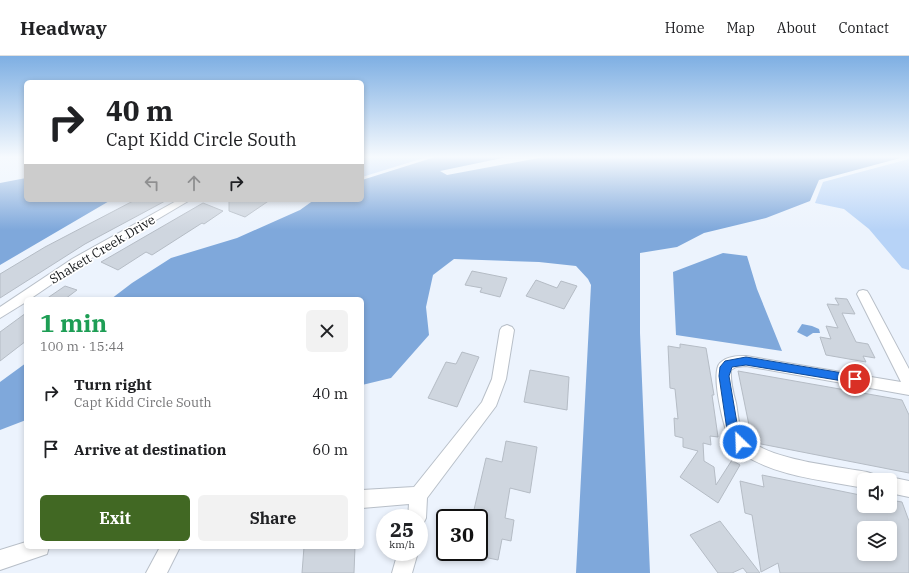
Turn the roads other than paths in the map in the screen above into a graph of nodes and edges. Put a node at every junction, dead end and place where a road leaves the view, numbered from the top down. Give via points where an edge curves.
1 (181, 202) edge
2 (863, 294) dead end
3 (0, 313) edge
4 (507, 330) dead end
5 (909, 383) edge
6 (909, 389) edge
7 (857, 478) edge
8 (897, 486) edge
9 (909, 489) edge
10 (418, 495) junction
11 (364, 499) edge
12 (417, 509) edge
13 (34, 549) edge
14 (170, 549) edge
15 (0, 560) edge
16 (405, 561) edge
17 (156, 573) edge
18 (402, 573) edge

1 - 3 street, Shakett Creek Drive via 76,262
2 - 5 street
4 - 10 street via 499,379 488,406
6 - 7 street via 746,361 725,367 724,376 733,430 744,446 756,455 774,461
8 - 9 street
10 - 11 street
10 - 12 street
13 - 15 street
14 - 17 street
16 - 18 street

